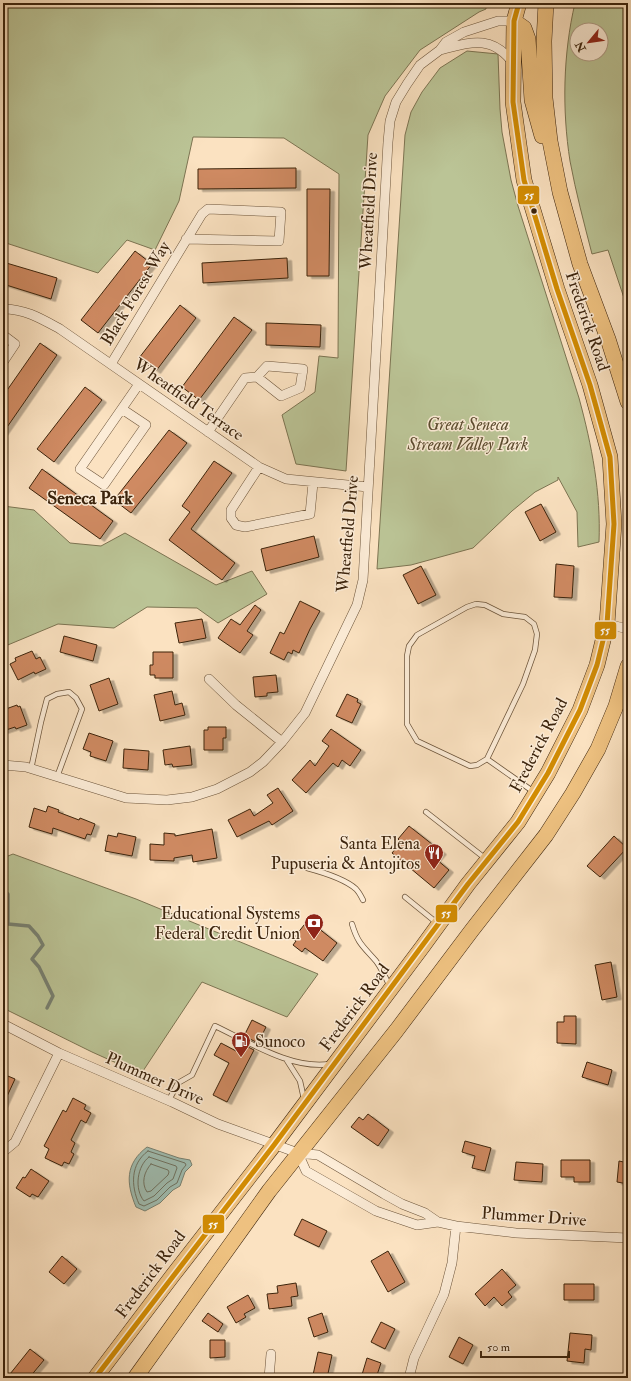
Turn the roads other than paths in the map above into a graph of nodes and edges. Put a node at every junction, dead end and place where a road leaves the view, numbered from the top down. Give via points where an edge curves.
1 (519, 3) edge
2 (546, 3) edge
3 (514, 21) junction
4 (440, 50) junction
5 (514, 64) junction
6 (560, 192) junction
7 (186, 239) junction
8 (3, 309) edge
9 (3, 335) edge
10 (3, 362) edge
11 (111, 364) junction
12 (257, 377) junction
13 (139, 384) junction
14 (628, 402) edge
15 (122, 409) junction
16 (208, 432) junction
17 (259, 467) junction
18 (313, 483) junction
19 (368, 487) junction
20 (607, 624) junction
21 (628, 629) edge
22 (628, 666) edge
23 (209, 680) dead end
24 (282, 742) junction
25 (487, 759) junction
26 (3, 765) edge
27 (31, 768) junction
28 (58, 776) junction
29 (536, 793) junction
30 (426, 812) dead end
31 (487, 860) junction
32 (308, 868) dead end
33 (405, 897) dead end
34 (363, 900) dead end
35 (352, 924) dead end
36 (439, 924) junction
37 (391, 988) junction
38 (3, 1024) edge
39 (59, 1053) junction
40 (286, 1059) junction
41 (336, 1063) junction
42 (169, 1100) junction
43 (305, 1104) junction
44 (274, 1145) junction
45 (3, 1152) edge
46 (298, 1153) junction
47 (438, 1222) junction
48 (456, 1226) junction
49 (628, 1238) edge
50 (271, 1354) dead end
51 (95, 1378) edge
52 (135, 1378) edge
53 (269, 1378) edge
54 (409, 1378) edge

1 - 3 main road, Frederick Road
2 - 6 main road, Frederick Road via 545,98
3 - 4 street, Wheatfield Drive via 498,21 464,32 446,42
3 - 5 main road, Frederick Road
3 - 6 main road via 524,28 528,39 532,100
4 - 5 street, Wheatfield Drive via 469,43 491,44 507,55
4 - 19 street, Wheatfield Drive via 420,65 396,102 390,121
5 - 20 main road, Frederick Road via 513,102 524,180 590,385 610,456 614,524
6 - 14 main road, Frederick Road via 580,264
7 - 7 street, Black Forest Way via 208,209 281,212 279,241
7 - 11 street, Black Forest Way
8 - 11 street, Wheatfield Terrace via 33,314 60,328
9 - 10 street via 15,344
11 - 13 street, Wheatfield Terrace
12 - 12 street via 267,366 303,369 300,388 281,396
12 - 16 street via 245,378
13 - 15 street
13 - 16 street, Wheatfield Terrace
15 - 15 street via 80,470 104,485 146,425
16 - 17 street, Wheatfield Terrace
17 - 18 street, Wheatfield Terrace via 286,479
17 - 18 street via 231,510 231,518 236,525 245,527 310,514
18 - 19 street, Wheatfield Terrace
19 - 24 street, Wheatfield Drive via 363,580 357,605 305,713
20 - 21 street
20 - 29 main road, Frederick Road via 597,665 580,710
22 - 46 main road via 616,706 598,749 546,835 396,1031
23 - 24 street
24 - 28 street, Wheatfield Drive via 250,772 217,789 192,797 167,800 126,798
25 - 25 lane via 523,684 535,650 537,634 534,624 525,617 503,614 485,605 476,604 417,635 408,646 408,724 417,741 470,766
25 - 29 lane
26 - 27 street, Wheatfield Drive
27 - 28 street, Wheatfield Drive
27 - 28 lane via 47,699 69,692 82,709
29 - 31 main road, Frederick Road via 518,822
30 - 31 lane
31 - 36 main road, Frederick Road
32 - 34 lane via 349,884
33 - 36 lane
35 - 37 lane via 361,946 376,961
36 - 37 main road, Frederick Road
37 - 41 main road, Frederick Road
38 - 39 street, Plummer Drive
39 - 42 street, Plummer Drive
39 - 45 street via 14,1142
40 - 41 lane via 300,1064
40 - 42 lane via 215,1026 192,1074 178,1083
40 - 43 lane via 300,1081
41 - 43 main road, Frederick Road
42 - 44 street, Plummer Drive via 218,1124
43 - 44 main road, Frederick Road
44 - 46 street, Plummer Drive
44 - 51 main road, Frederick Road
46 - 47 street, Plummer Drive via 318,1155
46 - 47 street, Plummer Drive via 306,1171 376,1210 417,1225
46 - 52 main road
47 - 48 street, Plummer Drive
48 - 49 street, Plummer Drive via 516,1233
48 - 54 street via 452,1263 444,1294 414,1358
50 - 53 street

